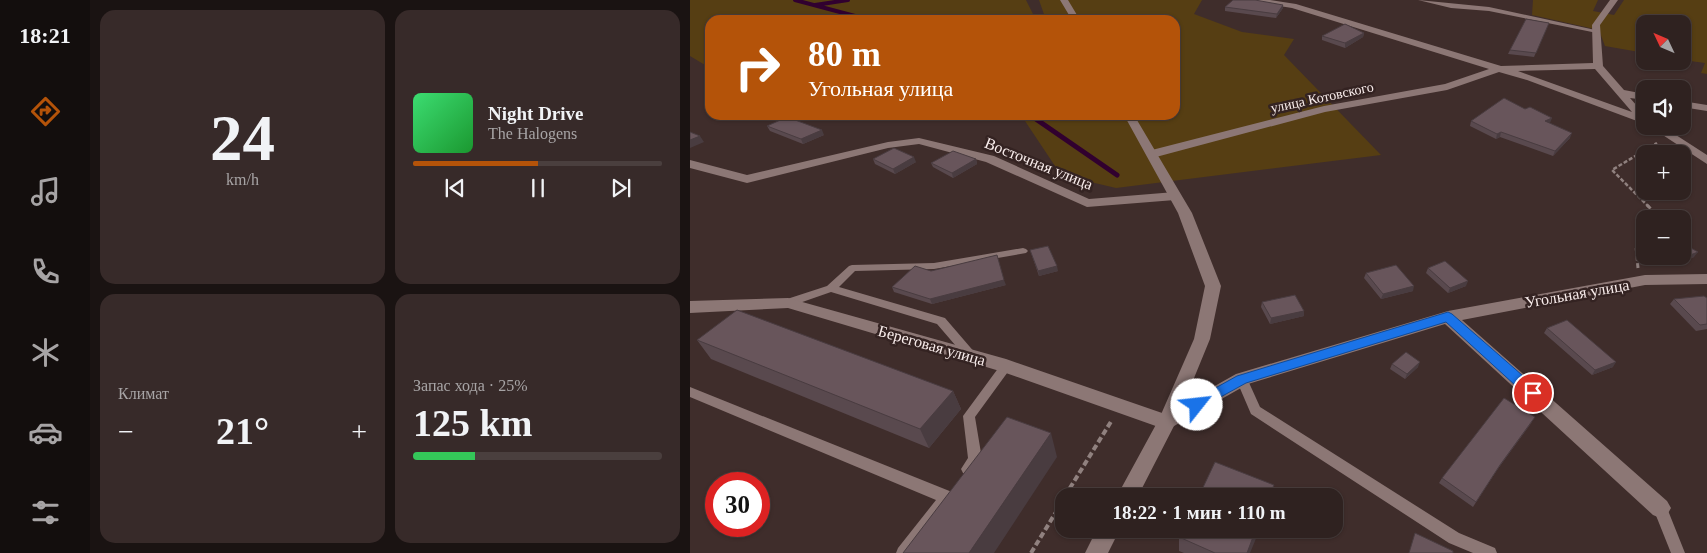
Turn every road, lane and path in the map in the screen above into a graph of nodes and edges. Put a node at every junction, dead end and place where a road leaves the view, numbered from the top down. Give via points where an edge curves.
1 (1064, 0) edge
2 (1255, 0) edge
3 (1422, 0) edge
4 (1614, 0) edge
5 (1073, 15) edge
6 (1597, 31) junction
7 (1598, 66) junction
8 (1498, 69) junction
9 (1621, 93) junction
10 (1636, 96) edge
11 (1691, 105) edge
12 (1707, 108) edge
13 (1636, 109) edge
14 (1636, 118) edge
15 (1132, 120) edge
16 (1668, 136) joint
17 (1152, 154) junction
18 (1707, 160) edge
19 (690, 164) edge
20 (1175, 196) junction
21 (1652, 210) edge
22 (1023, 251) dead end
23 (1638, 265) edge
24 (1707, 279) edge
25 (1640, 281) junction
26 (831, 288) junction
27 (788, 303) junction
28 (690, 307) edge
29 (1448, 317) junction
30 (972, 356) junction
31 (1006, 366) junction
32 (1242, 379) junction
33 (690, 392) edge
34 (1120, 407) junction
35 (1167, 422) junction
36 (1071, 488) edge
37 (1130, 488) edge
38 (952, 489) junction
39 (1660, 508) joint
40 (1055, 514) edge
41 (1104, 538) edge
42 (903, 553) edge
43 (1031, 553) edge
44 (1096, 553) edge
45 (1490, 553) edge
46 (1678, 553) edge

1 - 5 street
2 - 8 street, улица Котовского via 1293,6
3 - 6 lane via 1490,9
4 - 6 street via 1596,25
6 - 7 street
7 - 8 street, улица Котовского
7 - 9 street
8 - 14 street, улица Котовского
8 - 17 street, улица Котовского via 1447,87 1324,109
9 - 10 street
9 - 13 street
11 - 12 street
15 - 17 street
16 - 18 street, улица Котовского
16 - 21 path via 1612,170
17 - 20 street
19 - 20 street, Восточная улица via 747,179 888,144 919,141 990,159 1087,202
20 - 35 street via 1185,213 1213,286 1202,338
22 - 26 lane via 934,266 852,268
23 - 25 path
24 - 25 street, Угольная улица
25 - 29 street, Угольная улица
26 - 27 lane
26 - 30 lane via 941,321
27 - 28 street, Береговая улица
27 - 30 street, Береговая улица
29 - 32 street, Угольная улица
29 - 39 street
30 - 31 street, Береговая улица
31 - 34 street, Береговая улица
31 - 38 lane via 969,416 975,459
32 - 35 street, Угольная улица
32 - 45 lane via 1255,410 1454,538
33 - 38 lane
34 - 35 street, Береговая улица
34 - 36 path
35 - 37 street
38 - 42 lane
39 - 46 lane
40 - 43 path
41 - 44 street

